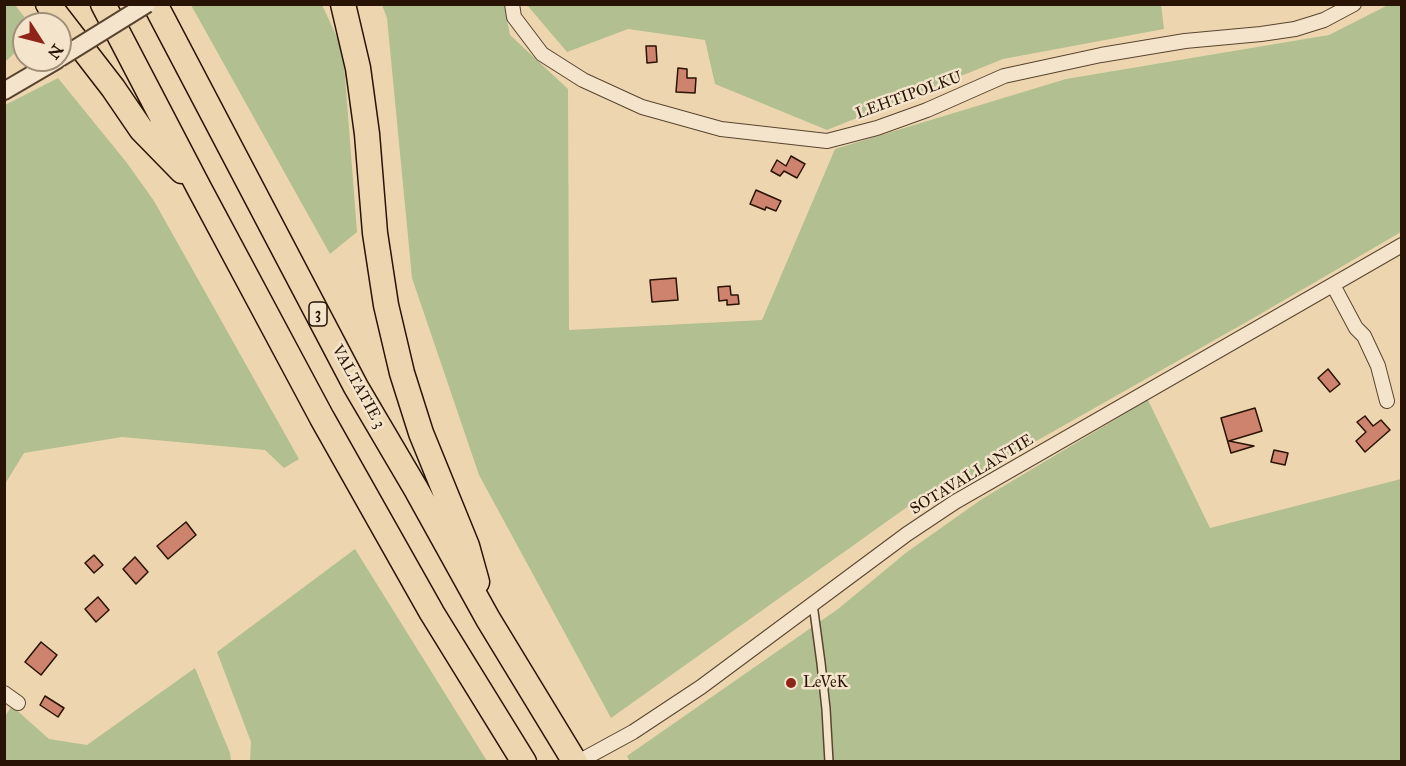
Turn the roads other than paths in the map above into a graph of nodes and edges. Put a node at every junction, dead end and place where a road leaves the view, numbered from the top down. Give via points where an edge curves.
1 (48, 4) edge
2 (103, 4) edge
3 (147, 4) edge
4 (155, 4) edge
5 (343, 4) edge
6 (512, 4) edge
7 (1354, 4) edge
8 (72, 51) edge
9 (37, 72) edge
10 (4, 91) edge
11 (199, 188) junction
12 (1401, 245) edge
13 (1333, 285) junction
14 (1387, 401) dead end
15 (813, 604) junction
16 (488, 619) junction
17 (4, 693) edge
18 (18, 703) dead end
19 (524, 762) edge
20 (577, 762) edge
21 (829, 762) edge

1 - 11 highway via 141,129
2 - 11 highway
3 - 8 street, bridge
4 - 16 highway, VALTATIE 3 / 3 via 356,387
5 - 16 highway via 358,68 386,305 402,373 421,433 467,546
6 - 7 street, LEHTIPOLKU via 514,17 542,54 583,80 642,107 722,129 827,141 927,110 1004,76 1174,43 1295,29 1324,20
9 - 10 street
11 - 19 highway via 397,552
12 - 13 street, SOTAVALLANTIE
13 - 14 street via 1378,366
13 - 15 street, SOTAVALLANTIE via 956,502
15 - 20 street, SOTAVALLANTIE via 701,687 633,732
15 - 21 lane
16 - 20 highway, VALTATIE 3 / 3
17 - 18 street

